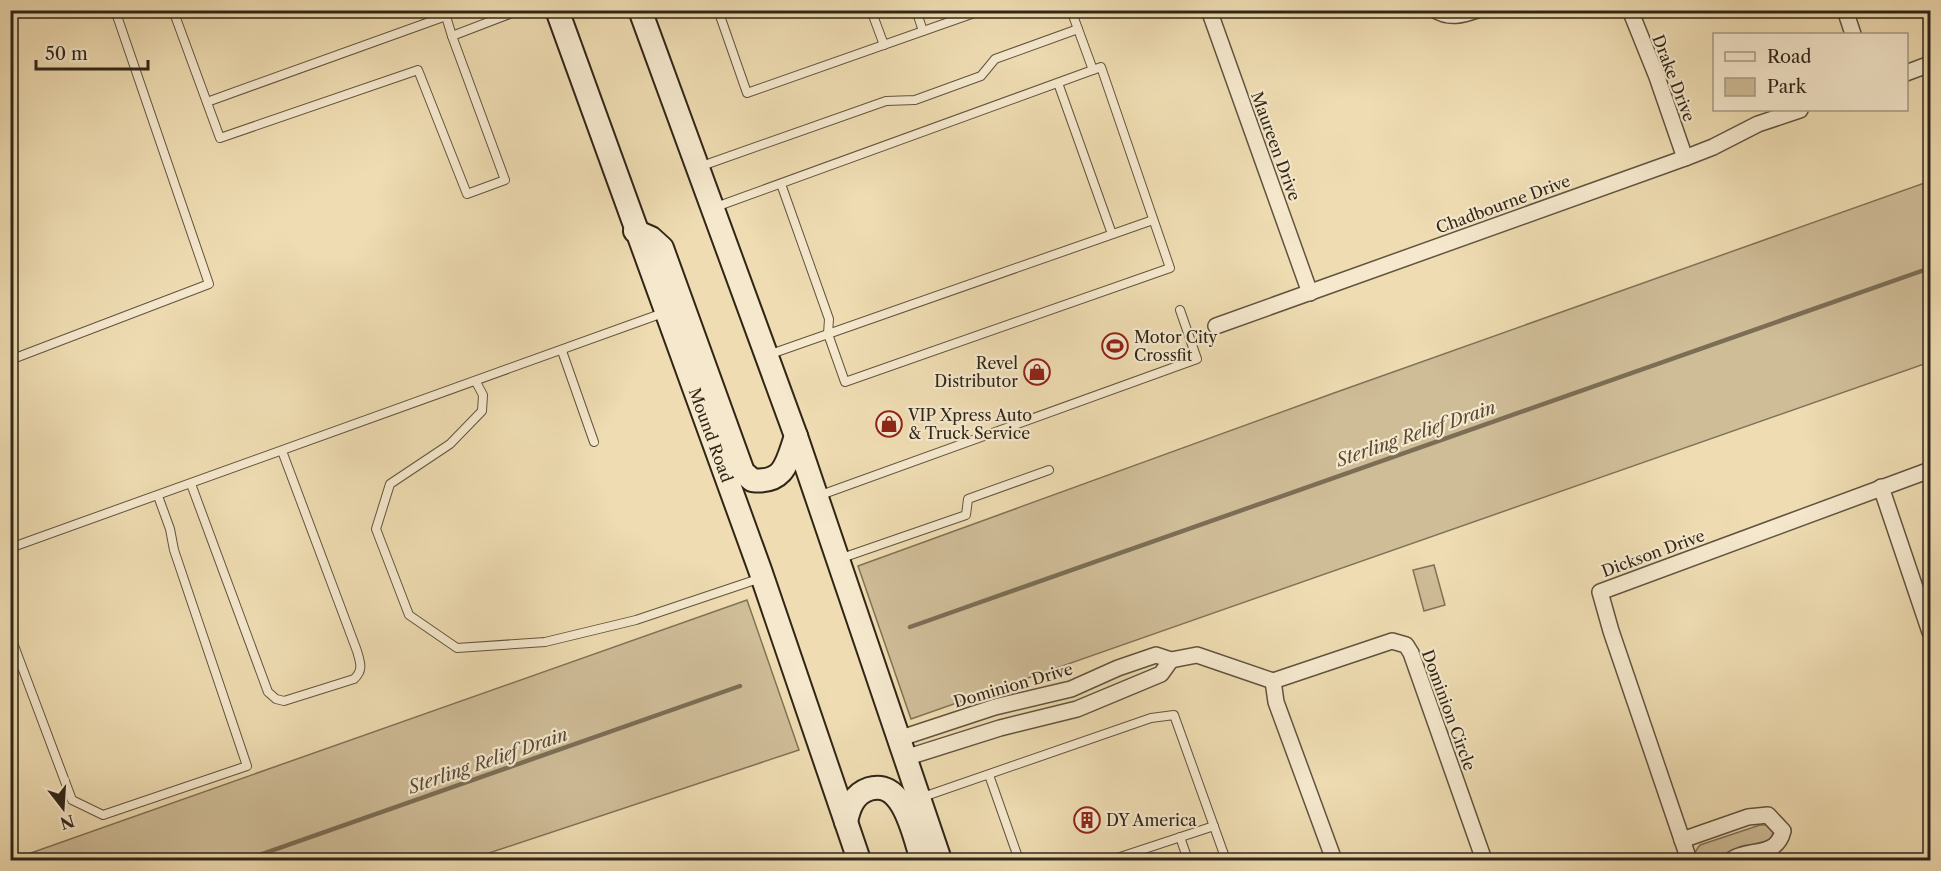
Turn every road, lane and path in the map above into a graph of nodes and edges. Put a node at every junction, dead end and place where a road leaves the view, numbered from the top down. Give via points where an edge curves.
1 (115, 10) edge
2 (173, 10) edge
3 (520, 10) edge
4 (557, 10) edge
5 (640, 10) edge
6 (718, 10) edge
7 (871, 10) edge
8 (916, 10) edge
9 (983, 10) edge
10 (1071, 10) edge
11 (1209, 10) edge
12 (1436, 10) edge
13 (1477, 10) edge
14 (1630, 10) edge
15 (1845, 10) edge
16 (445, 13) edge
17 (1078, 29) junction
18 (923, 31) junction
19 (1853, 33) edge
20 (452, 36) junction
21 (884, 45) junction
22 (1930, 64) edge
23 (1093, 70) junction
24 (1908, 72) edge
25 (1058, 83) junction
26 (207, 102) junction
27 (1797, 111) edge
28 (1685, 158) junction
29 (698, 168) junction
30 (780, 184) junction
31 (713, 208) junction
32 (1153, 220) junction
33 (635, 231) junction
34 (1112, 234) junction
35 (1310, 293) junction
36 (1180, 310) dead end
37 (665, 312) junction
38 (1216, 327) dead end
39 (828, 334) junction
40 (562, 351) junction
41 (766, 355) junction
42 (10, 360) edge
43 (476, 382) junction
44 (796, 436) junction
45 (594, 442) dead end
46 (282, 451) junction
47 (1049, 470) dead end
48 (1930, 470) edge
49 (191, 484) junction
50 (1881, 487) junction
51 (158, 496) junction
52 (817, 497) junction
53 (10, 548) edge
54 (838, 559) junction
55 (762, 577) junction
56 (1930, 632) edge
57 (10, 635) edge
58 (1171, 660) junction
59 (1273, 681) junction
60 (1028, 699) junction
61 (1032, 720) junction
62 (902, 749) junction
63 (989, 775) junction
64 (910, 801) junction
65 (846, 822) junction
66 (1214, 826) junction
67 (1180, 837) junction
68 (1682, 840) junction
69 (859, 861) edge
70 (922, 861) edge
71 (940, 861) edge
72 (1019, 861) edge
73 (1111, 861) edge
74 (1188, 861) edge
75 (1226, 861) edge
76 (1334, 861) edge
77 (1484, 861) edge
78 (1689, 861) edge
79 (1731, 861) edge

1 - 42 lane via 209,284
2 - 26 lane
3 - 20 lane
4 - 33 main road, Mound Road
5 - 29 main road
6 - 21 lane via 747,93
7 - 21 lane
8 - 18 lane
9 - 18 lane
10 - 17 lane
11 - 35 street, Maureen Drive
12 - 13 street via 1454,16
14 - 28 street, Drake Drive
15 - 19 street
16 - 20 lane
16 - 26 lane
17 - 23 lane
17 - 29 lane via 995,59 981,76 915,100 886,101
18 - 21 lane
20 - 26 lane via 505,180 467,194 418,70 220,138
22 - 24 street
23 - 25 lane
23 - 32 lane via 1101,67
25 - 30 lane
25 - 34 lane
27 - 28 street, Chadbourne Drive via 1758,124
28 - 35 street, Chadbourne Drive
29 - 31 main road
30 - 31 lane
30 - 39 lane via 829,319
31 - 41 main road
32 - 34 lane
32 - 39 lane via 1170,268 1159,272 845,382
33 - 37 main road, Mound Road
33 - 44 main road via 662,248 743,472 752,480 773,479 782,473
34 - 39 lane
35 - 38 street, Chadbourne Drive
36 - 52 lane via 1197,359
37 - 40 lane
37 - 55 main road, Mound Road
39 - 41 lane
40 - 43 lane
40 - 45 lane
41 - 44 main road
43 - 46 lane
43 - 55 lane via 483,395 482,411 450,444 390,484 376,529 409,615 448,642 457,648 545,642 636,620
44 - 52 main road
46 - 49 lane
46 - 49 lane via 357,651 361,668 354,679 284,701 268,692
47 - 54 lane via 968,499 966,515
48 - 50 street, Dickson Drive
49 - 51 lane
50 - 56 street
50 - 68 street, Dickson Drive via 1600,592
51 - 53 lane
51 - 57 lane via 247,766 103,815 72,800
52 - 54 main road
54 - 62 main road
55 - 65 main road, Mound Road
58 - 59 street, Dominion Drive via 1197,655
58 - 60 street, Dominion Drive via 1156,655 1071,688
58 - 61 street via 1161,674 1077,709
59 - 76 street via 1276,702
59 - 77 street, Dominion Circle via 1392,641 1406,645
60 - 61 lane
60 - 62 street, Dominion Drive via 995,707
61 - 62 street
62 - 64 main road
63 - 64 lane
63 - 66 lane via 1152,718 1174,715
63 - 72 lane
64 - 65 main road via 888,789 867,789 855,798
64 - 70 main road
64 - 71 main road
65 - 69 main road, Mound Road
66 - 67 lane
66 - 75 lane
67 - 73 lane
67 - 74 lane
68 - 78 street, Dickson Drive
68 - 79 street via 1768,815 1783,831 1780,841 1772,847

